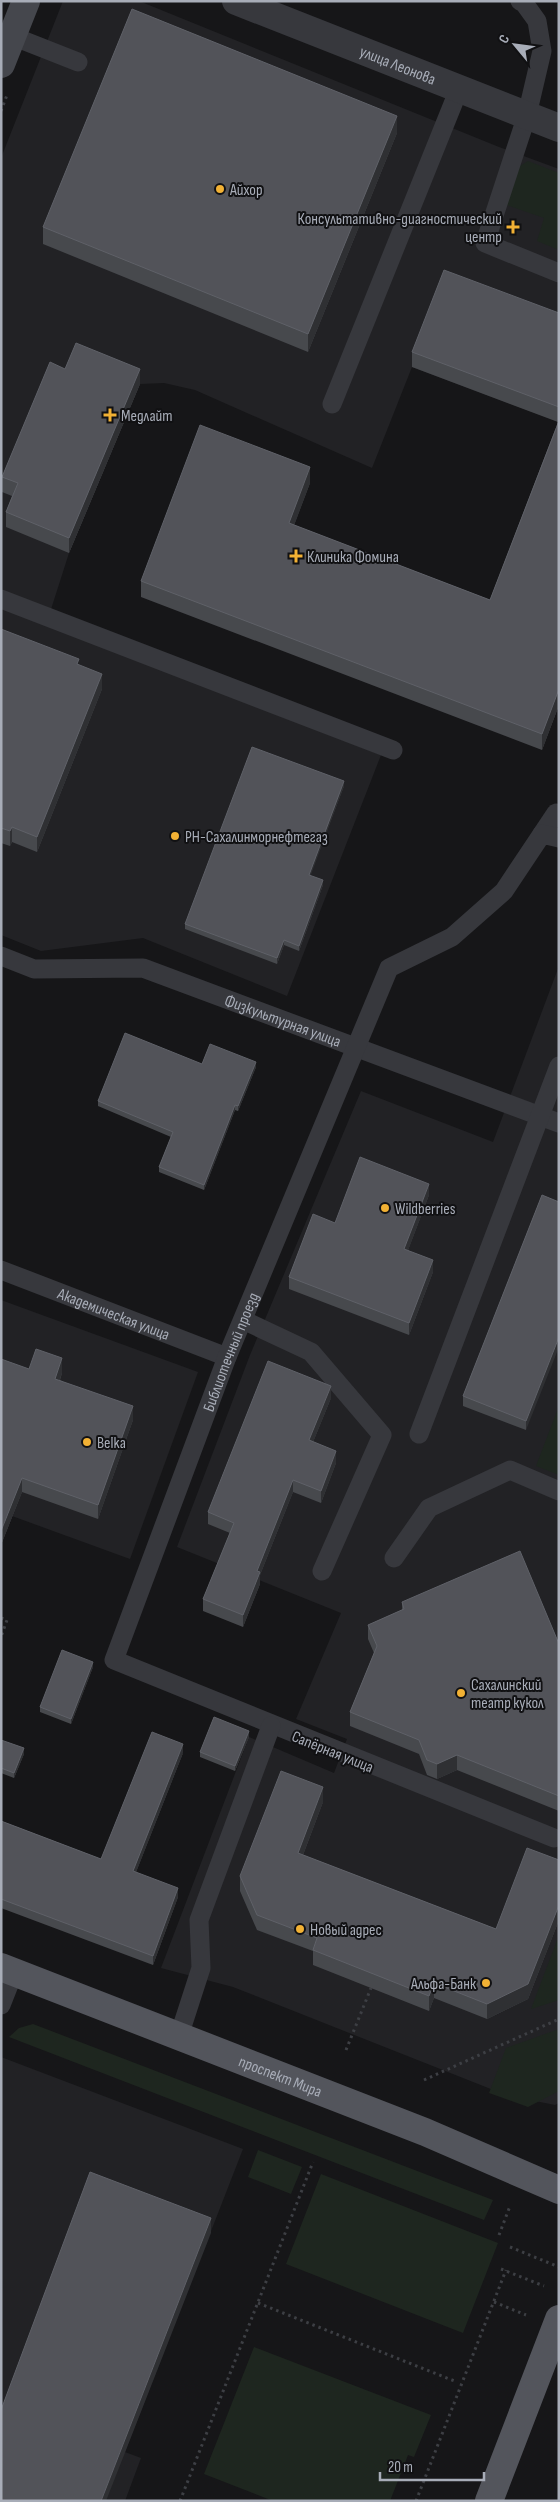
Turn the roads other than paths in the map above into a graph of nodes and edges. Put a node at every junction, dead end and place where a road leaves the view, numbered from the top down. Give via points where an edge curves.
1 (26, 1) edge
2 (236, 1) edge
3 (520, 1) edge
4 (12, 36) junction
5 (78, 62) dead end
6 (1, 64) edge
7 (459, 89) junction
8 (527, 115) junction
9 (559, 128) edge
10 (559, 273) edge
11 (332, 404) dead end
12 (1, 599) edge
13 (393, 750) dead end
14 (556, 813) dead end
15 (551, 836) edge
16 (1, 956) edge
17 (357, 1048) junction
18 (559, 1066) edge
19 (540, 1116) junction
20 (559, 1123) edge
21 (1, 1270) edge
22 (242, 1320) junction
23 (227, 1357) junction
24 (419, 1434) dead end
25 (559, 1491) edge
26 (394, 1558) dead end
27 (322, 1570) dead end
28 (114, 1660) joint
29 (271, 1726) junction
30 (554, 1838) dead end
31 (7, 1970) edge
32 (1, 2005) edge
33 (179, 2036) junction
34 (559, 2190) edge
35 (559, 2320) edge
36 (489, 2501) edge

1 - 4 street
2 - 7 street, улица Леонова
3 - 8 lane via 538,21 542,51
4 - 5 lane
4 - 6 street
7 - 8 street, улица Леонова
7 - 11 lane
8 - 9 street, улица Леонова
8 - 10 lane via 485,243
12 - 13 lane
14 - 15 lane, Библиотечный проезд
15 - 17 lane, Библиотечный проезд via 504,891 452,937 389,968
16 - 17 lane, Физкультурная улица via 34,970 143,968
17 - 19 lane, Физкультурная улица
17 - 22 lane, Библиотечный проезд
18 - 19 lane
19 - 20 lane, Физкультурная улица
19 - 24 lane
21 - 23 lane, Академическая улица
22 - 23 lane, Библиотечный проезд
22 - 27 lane via 311,1352 382,1436
23 - 28 lane, Библиотечный проезд
25 - 26 lane via 510,1470 429,1508
28 - 29 lane, Сапёрная улица
29 - 30 lane, Сапёрная улица
29 - 33 lane via 199,1920 201,1968
31 - 32 lane
31 - 33 main road, проспект Мира
33 - 34 main road, проспект Мира via 425,2132
35 - 36 main road

